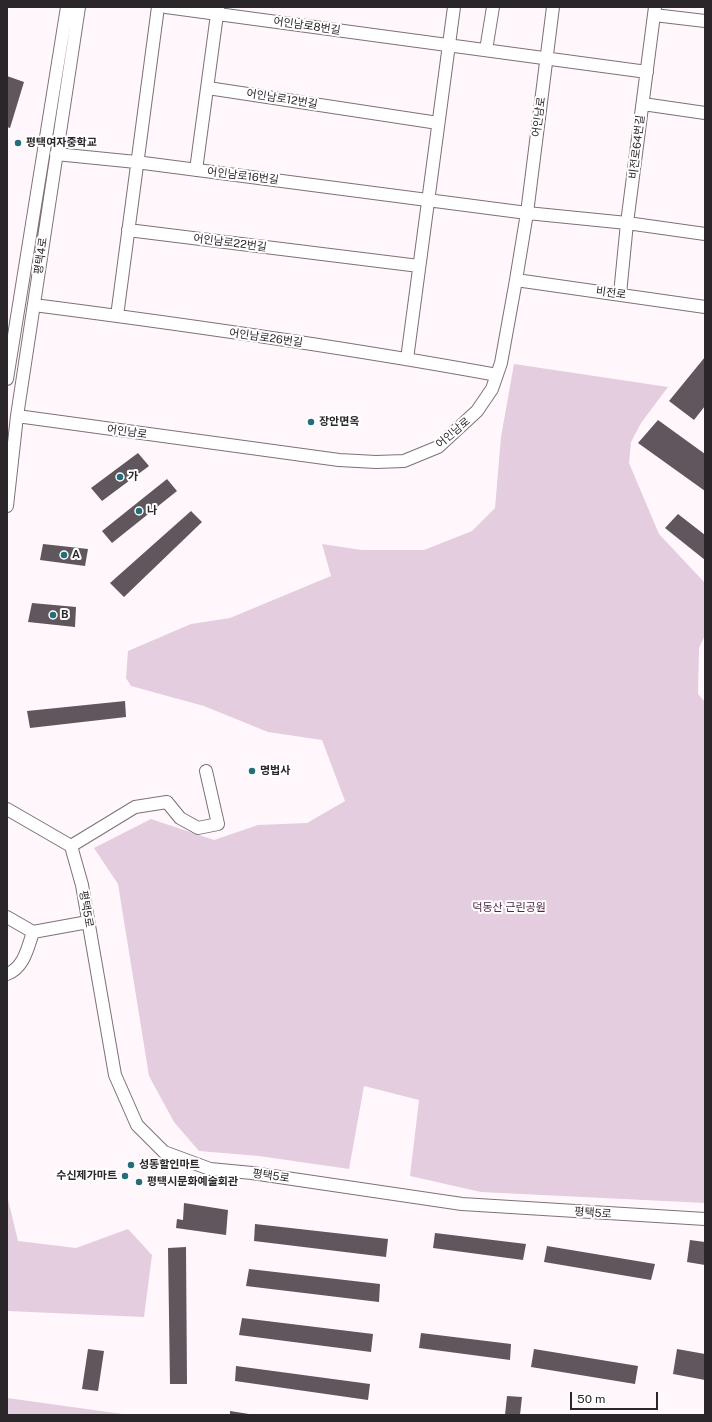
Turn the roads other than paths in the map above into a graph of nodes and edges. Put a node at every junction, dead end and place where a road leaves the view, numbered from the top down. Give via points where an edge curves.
1 (67, 7) edge
2 (79, 7) edge
3 (158, 7) edge
4 (166, 7) edge
5 (454, 7) edge
6 (493, 7) edge
7 (553, 7) edge
8 (217, 11) edge
9 (655, 11) edge
10 (705, 21) edge
11 (449, 45) junction
12 (486, 50) junction
13 (547, 58) junction
14 (647, 72) junction
15 (208, 88) junction
16 (643, 104) junction
17 (705, 113) edge
18 (438, 123) junction
19 (56, 154) junction
20 (136, 162) junction
21 (196, 170) junction
22 (429, 199) junction
23 (527, 213) junction
24 (627, 223) junction
25 (128, 230) junction
26 (705, 234) edge
27 (419, 266) junction
28 (516, 280) junction
29 (620, 294) junction
30 (34, 305) junction
31 (705, 307) edge
32 (117, 316) junction
33 (407, 358) junction
34 (497, 375) junction
35 (7, 379) edge
36 (17, 416) junction
37 (7, 506) edge
38 (206, 771) dead end
39 (7, 809) edge
40 (71, 846) junction
41 (7, 917) edge
42 (88, 922) junction
43 (33, 932) junction
44 (7, 974) edge
45 (705, 1219) edge

1 - 35 street, 평택4로
2 - 19 street, 평택4로
3 - 20 street
4 - 8 street, 어인남로8번길
5 - 11 street
6 - 12 street
7 - 13 street, 어인남로
8 - 11 street, 어인남로8번길
8 - 15 street
9 - 10 street
9 - 14 street, 비전로64번길
11 - 12 street, 어인남로8번길
11 - 18 street
12 - 13 street, 어인남로8번길
13 - 14 street
13 - 23 street, 어인남로
14 - 16 street, 비전로64번길
15 - 18 street, 어인남로12번길
15 - 21 street
16 - 17 street
16 - 24 street, 비전로64번길
18 - 22 street
19 - 20 street, 어인남로16번길
19 - 30 street, 평택4로
20 - 21 street, 어인남로16번길
20 - 25 street
21 - 22 street, 어인남로16번길
22 - 23 street, 어인남로16번길
22 - 27 street
23 - 24 street
23 - 28 street, 어인남로
24 - 26 street
24 - 29 street, 비전로64번길
25 - 27 street, 어인남로22번길
25 - 32 street
27 - 33 street
28 - 29 street, 비전로
28 - 34 street, 어인남로
29 - 31 street, 비전로
30 - 32 street, 어인남로26번길
30 - 36 street, 평택4로
32 - 33 street, 어인남로26번길
33 - 34 street, 어인남로26번길
34 - 36 street, 어인남로 via 492,389 469,420 438,447 404,461 339,460
36 - 37 street, 평택4로
38 - 40 street via 218,824 198,828 180,818 167,802 135,807
39 - 40 street
40 - 42 street, 평택5로 via 82,885
41 - 43 street
42 - 43 street
42 - 45 street, 평택5로 via 115,1075 137,1125 164,1152 210,1169 462,1204
43 - 44 street via 21,964

